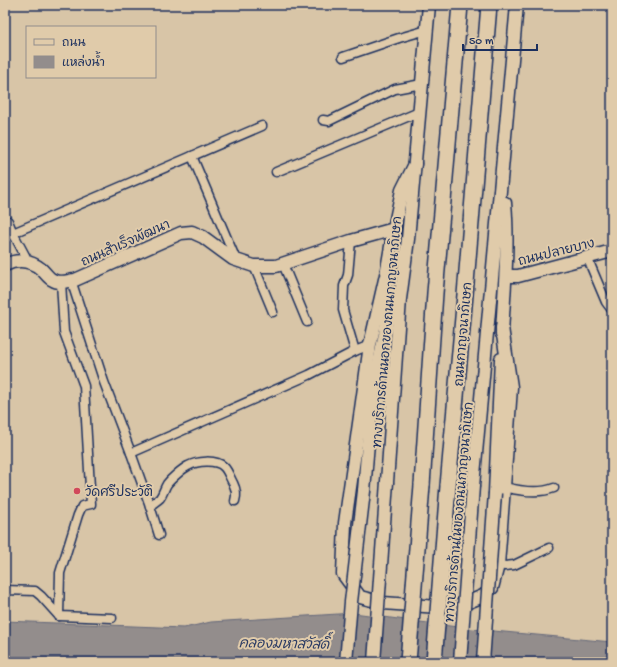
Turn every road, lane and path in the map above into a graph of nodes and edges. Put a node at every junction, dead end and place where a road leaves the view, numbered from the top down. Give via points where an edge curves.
1 (429, 5) edge
2 (460, 5) edge
3 (489, 5) edge
4 (517, 5) edge
5 (427, 30) junction
6 (343, 57) dead end
7 (422, 84) junction
8 (420, 112) junction
9 (323, 120) dead end
10 (262, 126) dead end
11 (192, 156) junction
12 (415, 164) junction
13 (276, 172) dead end
14 (502, 176) junction
15 (8, 221) dead end
16 (394, 229) junction
17 (14, 233) junction
18 (351, 241) junction
19 (612, 251) edge
20 (587, 258) junction
21 (233, 259) junction
22 (28, 261) junction
23 (283, 264) junction
24 (5, 265) edge
25 (254, 266) junction
26 (386, 275) junction
27 (506, 276) junction
28 (66, 281) junction
29 (504, 295) junction
30 (612, 310) edge
31 (273, 312) dead end
32 (307, 322) dead end
33 (487, 329) junction
34 (370, 344) junction
35 (355, 351) junction
36 (131, 453) junction
37 (554, 488) dead end
38 (499, 490) junction
39 (235, 501) dead end
40 (150, 506) junction
41 (159, 535) dead end
42 (550, 548) dead end
43 (498, 565) junction
44 (5, 590) edge
45 (59, 616) junction
46 (112, 618) dead end
47 (346, 662) edge
48 (374, 662) edge
49 (408, 662) edge
50 (434, 662) edge
51 (460, 662) edge
52 (483, 662) edge

1 - 5 main road, ทางบริการด้านนอกของถนนกาญจนาภิเษก
2 - 49 highway, bridge
3 - 50 highway, ถนนกาญจนาภิเษก, bridge
4 - 14 main road, ทางบริการด้านในของถนนกาญจนาภิเษก
5 - 6 street
5 - 7 main road, ทางบริการด้านนอกของถนนกาญจนาภิเษก
7 - 8 main road, ทางบริการด้านนอกของถนนกาญจนาภิเษก
7 - 9 street via 395,89 329,121
8 - 12 main road, ทางบริการด้านนอกของถนนกาญจนาภิเษก
8 - 13 street
10 - 11 street
11 - 17 street
11 - 21 street via 234,255
12 - 16 main road via 402,190
12 - 48 main road, ทางบริการด้านนอกของถนนกาญจนาภิเษก, bridge via 400,299
14 - 27 main road via 507,222
14 - 33 main road, ทางบริการด้านในของถนนกาญจนาภิเษก
15 - 17 street
16 - 18 main road, ถนนสำเร็จพัฒนา
16 - 26 main road
17 - 22 street
18 - 23 main road, ถนนสำเร็จพัฒนา
18 - 35 street via 343,310
19 - 20 main road, ถนนปลายบาง
20 - 27 main road, ถนนปลายบาง via 518,276
20 - 30 street
21 - 25 main road, ถนนสำเร็จพัฒนา
21 - 28 main road, ถนนสำเร็จพัฒนา via 203,237 192,232 181,233 82,277
22 - 24 main road via 10,262
22 - 28 main road via 52,280
23 - 25 main road, ถนนสำเร็จพัฒนา
23 - 32 street
25 - 31 street
26 - 34 main road
26 - 47 main road, bridge via 388,314 369,431
27 - 29 main road
28 - 36 street
28 - 45 street via 64,332 84,386 91,504 82,506 78,514 60,573
29 - 33 main road
29 - 38 main road via 499,411
33 - 51 main road, ทางบริการด้านในของถนนกาญจนาภิเษก, bridge
34 - 35 street
34 - 43 main road via 345,523 343,574 360,597 384,603 452,608 483,596 492,588
35 - 36 street via 309,375
36 - 40 street
37 - 38 street via 546,491
38 - 43 main road
38 - 52 main road, bridge
39 - 40 street via 235,488 223,466 215,462 202,462 183,469 167,484 160,498
40 - 41 street
42 - 43 street via 514,565
44 - 45 street via 35,591
45 - 46 street

